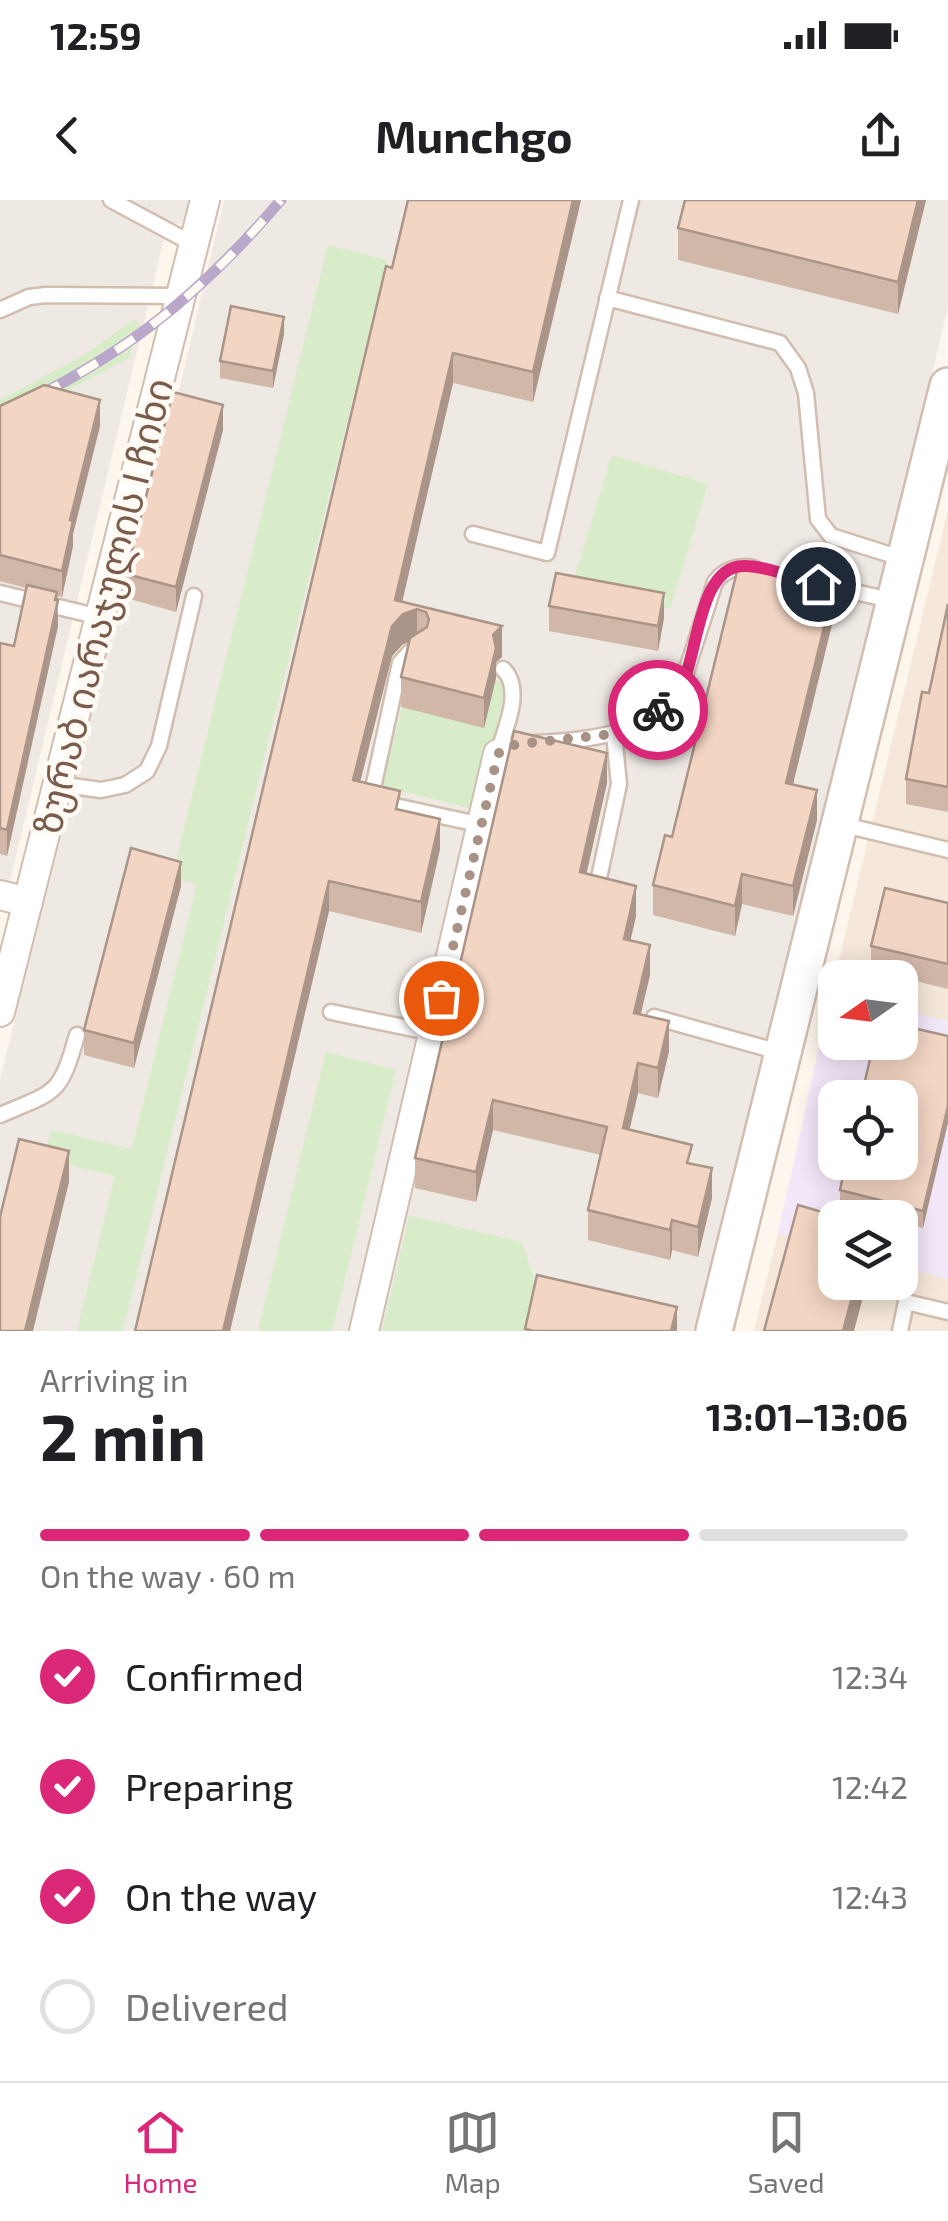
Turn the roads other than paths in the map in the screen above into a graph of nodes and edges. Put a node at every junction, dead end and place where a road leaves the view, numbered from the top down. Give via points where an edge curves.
1 (112, 200) edge
2 (205, 200) edge
3 (630, 200) edge
4 (194, 244) junction
5 (181, 296) junction
6 (607, 298) junction
7 (0, 310) edge
8 (948, 386) edge
9 (473, 534) dead end
10 (905, 559) junction
11 (762, 570) edge
12 (800, 579) edge
13 (0, 593) edge
14 (194, 596) dead end
15 (895, 601) junction
16 (100, 617) junction
17 (420, 650) edge
18 (503, 669) dead end
19 (614, 734) junction
20 (498, 754) junction
21 (57, 784) junction
22 (482, 824) junction
23 (840, 824) junction
24 (948, 850) edge
25 (596, 893) edge
26 (0, 895) edge
27 (28, 902) junction
28 (0, 1012) edge
29 (331, 1012) dead end
30 (654, 1017) edge
31 (433, 1033) junction
32 (77, 1034) dead end
33 (783, 1054) junction
34 (0, 1114) edge
35 (948, 1312) edge
36 (364, 1331) edge
37 (714, 1331) edge
38 (900, 1331) edge

1 - 4 lane
2 - 4 street, ზურაბ იარაჯულის I ჩიხი
3 - 6 lane
4 - 5 street, ზურაბ იარაჯულის I ჩიხი
5 - 7 lane via 46,295
5 - 16 street, ზურაბ იარაჯულის I ჩიხი
6 - 9 lane via 547,553
6 - 10 lane via 780,343 806,393 818,519 832,536
8 - 10 street
10 - 15 street
11 - 19 lane via 742,566 722,574 676,697
12 - 15 lane
13 - 16 lane
14 - 21 lane via 159,746 146,771 126,785 101,790
15 - 23 street
16 - 21 street, ზურაბ იარაჯულის I ჩიხი
17 - 22 lane via 400,663 375,794 386,804
18 - 20 lane via 513,684
19 - 20 lane via 519,744
19 - 25 lane via 619,784
20 - 22 street
21 - 27 street, ზურაბ იარაჯულის I ჩიხი
22 - 31 street
23 - 24 lane
23 - 33 street
26 - 27 street
27 - 28 street, ზურაბ იარაჯულის I ჩიხი
29 - 31 lane
30 - 33 lane
31 - 36 street
32 - 34 lane via 58,1086
33 - 37 street
35 - 38 lane via 906,1302

